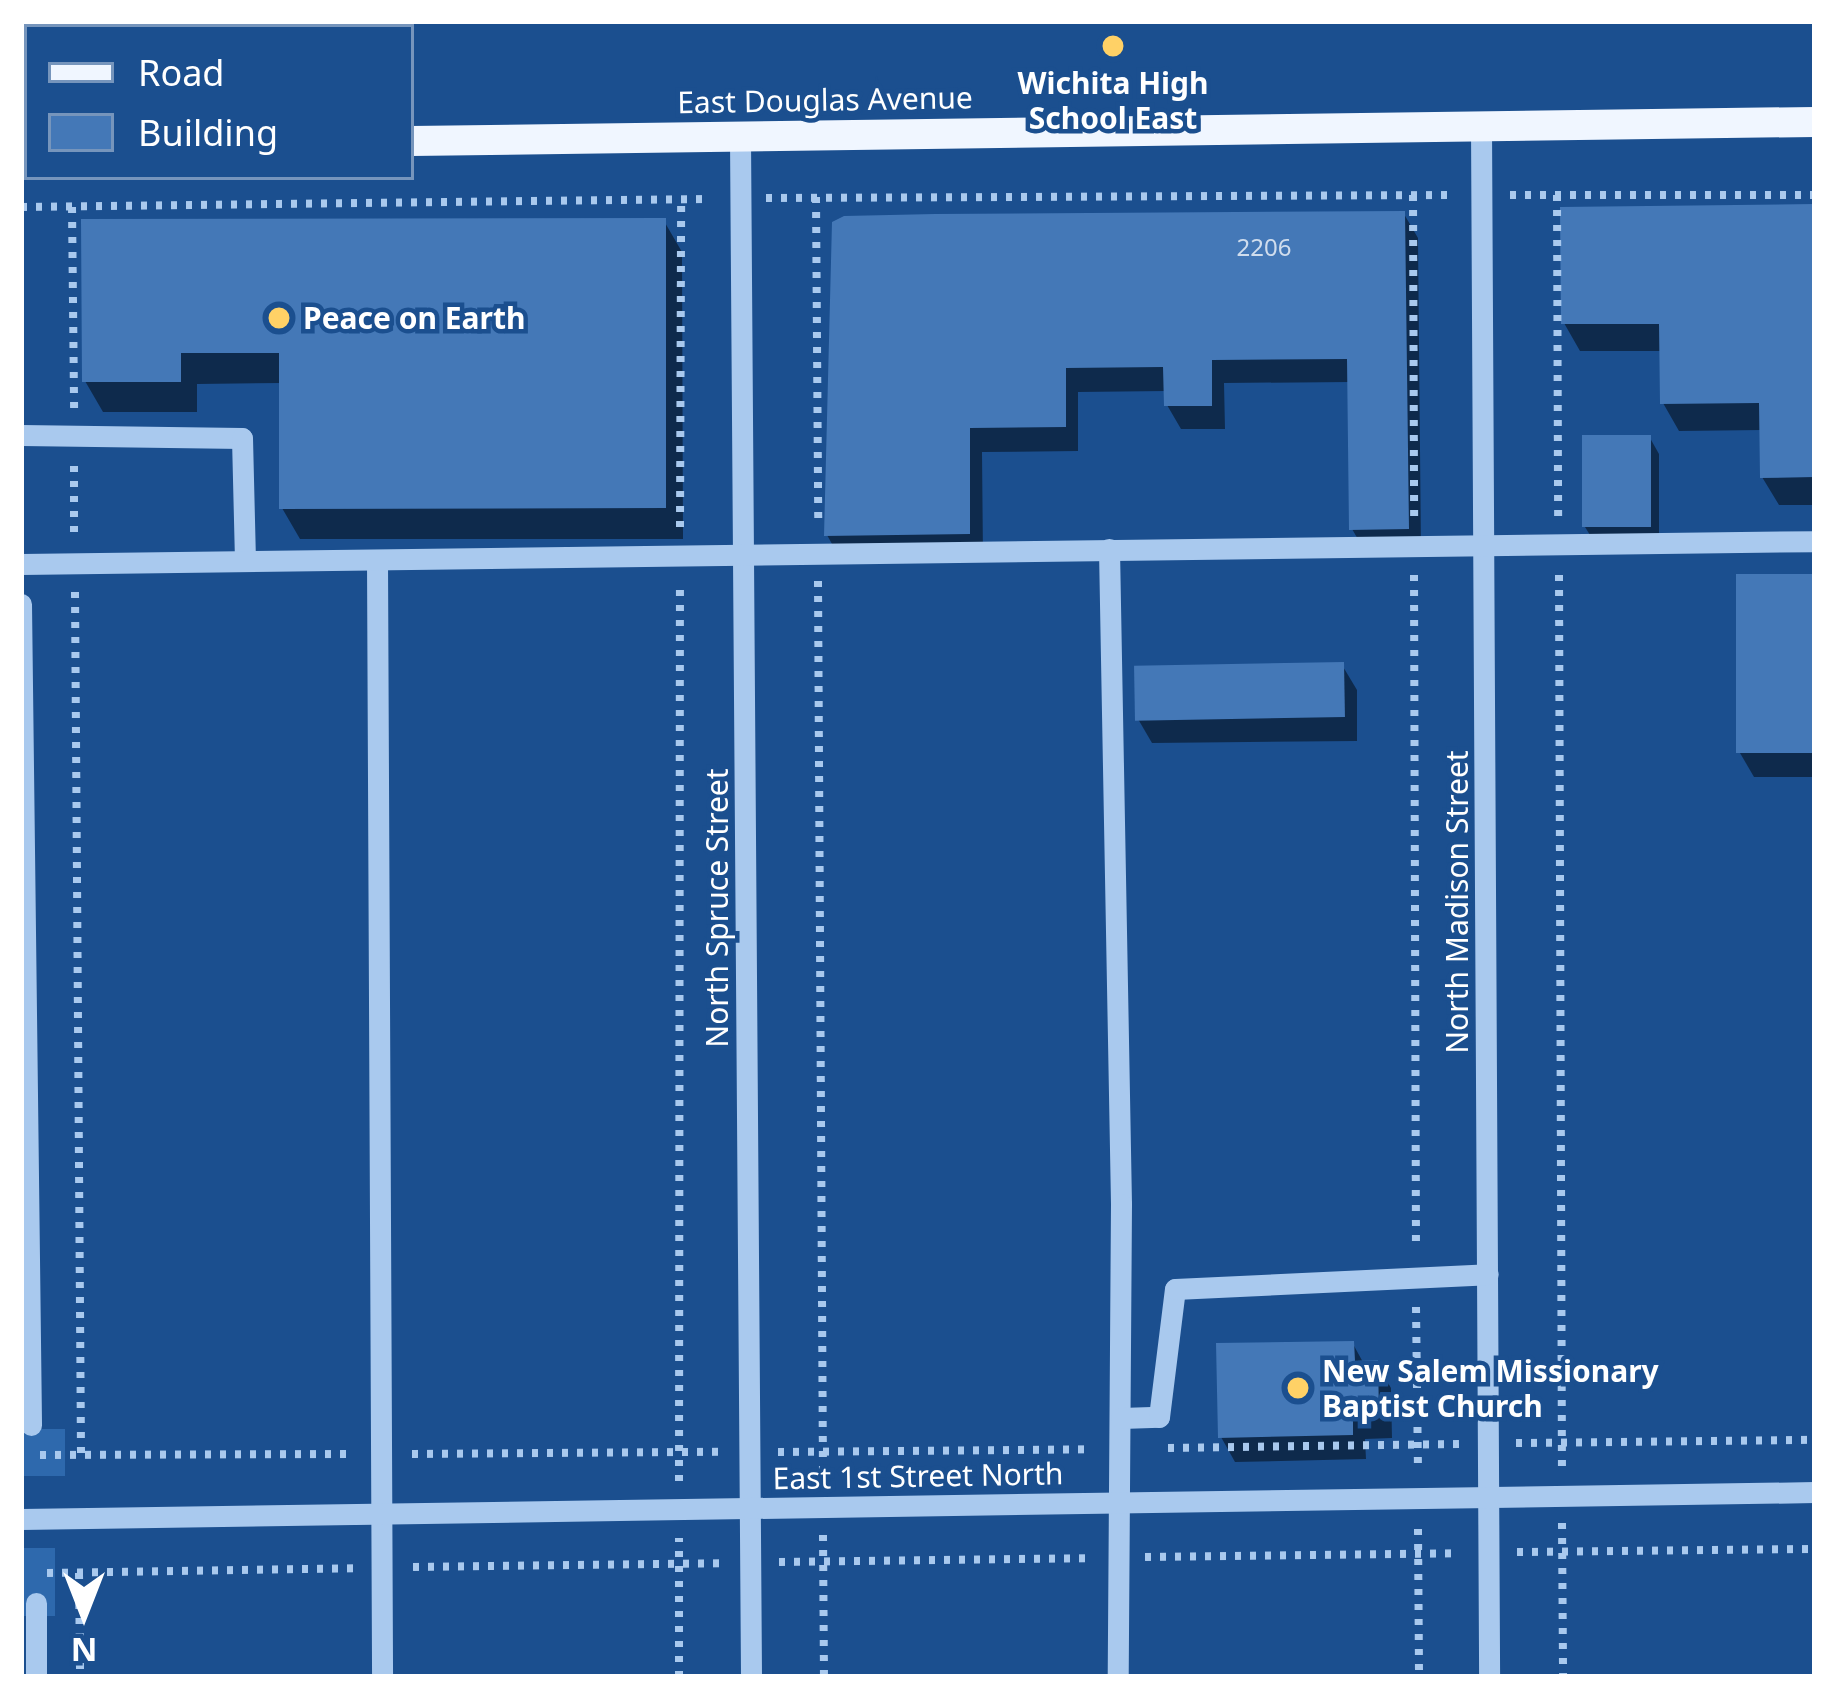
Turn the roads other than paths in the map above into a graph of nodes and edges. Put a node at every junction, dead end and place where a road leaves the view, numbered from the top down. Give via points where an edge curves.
1 (1815, 122) edge
2 (1481, 126) junction
3 (740, 138) junction
4 (414, 141) edge
5 (21, 435) edge
6 (1815, 541) edge
7 (1485, 543) junction
8 (1109, 549) junction
9 (745, 556) junction
10 (377, 560) junction
11 (245, 562) junction
12 (21, 564) edge
13 (21, 604) edge
14 (1488, 1274) junction
15 (1121, 1418) junction
16 (31, 1425) dead end
17 (1815, 1492) edge
18 (1489, 1497) junction
19 (1122, 1503) junction
20 (751, 1508) junction
21 (381, 1513) junction
22 (25, 1516) edge
23 (36, 1603) dead end
24 (36, 1677) edge
25 (382, 1677) edge
26 (751, 1677) edge
27 (1118, 1677) edge
28 (1489, 1677) edge

1 - 2 main road, East Douglas Avenue
2 - 3 main road, East Douglas Avenue
2 - 7 street, North Madison Street
3 - 4 main road, East Douglas Avenue
3 - 9 street, North Spruce Street
5 - 11 street via 242,438
6 - 7 street
7 - 8 street
7 - 14 street, North Madison Street
8 - 9 street
8 - 15 street
9 - 10 street
9 - 20 street, North Spruce Street
10 - 11 street
10 - 21 street
11 - 12 street
13 - 16 street
14 - 15 street via 1175,1289 1159,1417
14 - 18 street, North Madison Street
15 - 19 street
17 - 18 street, East 1st Street North
18 - 19 street, East 1st Street North
18 - 28 street, North Madison Street
19 - 20 street, East 1st Street North
19 - 27 street
20 - 21 street, East 1st Street North
20 - 26 street, North Spruce Street
21 - 22 street, East 1st Street North
21 - 25 street
23 - 24 street

